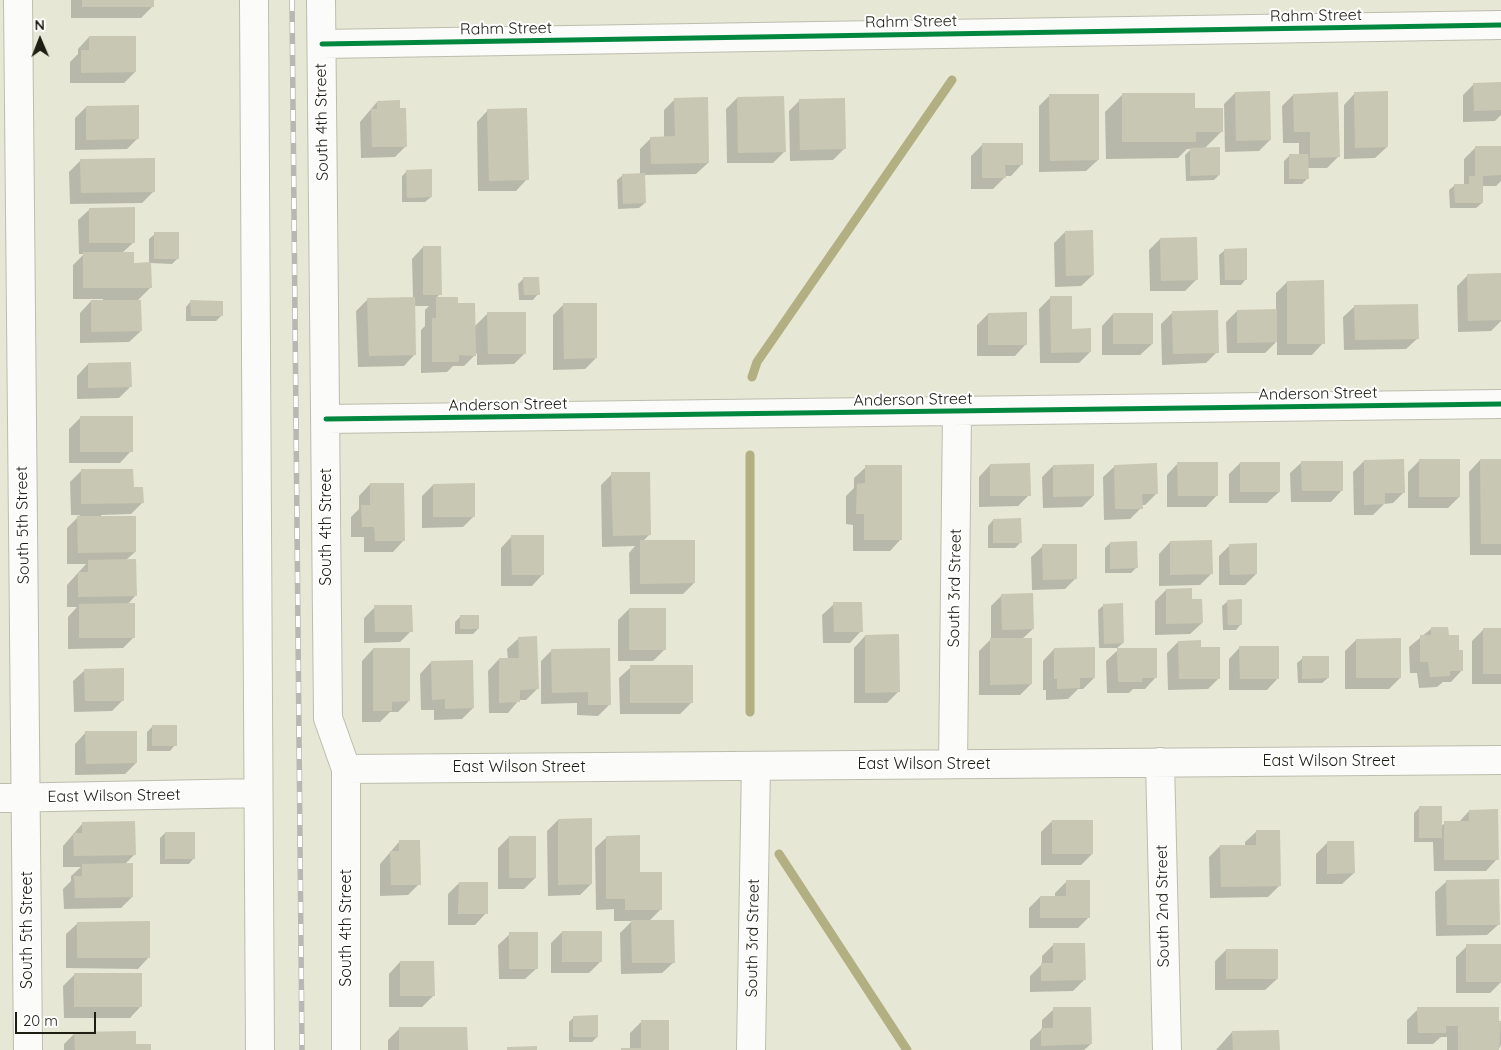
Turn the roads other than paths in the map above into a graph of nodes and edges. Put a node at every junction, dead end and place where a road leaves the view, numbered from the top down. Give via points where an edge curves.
1 (18, 0) edge
2 (254, 0) edge
3 (321, 0) edge
4 (1501, 26) edge
5 (322, 44) junction
6 (1501, 404) edge
7 (957, 412) junction
8 (326, 419) junction
9 (1501, 760) edge
10 (1160, 762) junction
11 (953, 764) junction
12 (756, 766) junction
13 (346, 769) junction
14 (258, 794) junction
15 (13, 798) edge
16 (28, 1050) edge
17 (260, 1050) edge
18 (346, 1050) edge
19 (751, 1050) edge
20 (1166, 1050) edge

1 - 15 street, South 5th Street
2 - 14 street
3 - 5 street, South 4th Street
4 - 5 street, Rahm Street
5 - 8 street, South 4th Street
6 - 7 street, Anderson Street
7 - 8 street, Anderson Street
7 - 11 street, South 3rd Street
8 - 13 street, South 4th Street via 328,718
9 - 10 street, East Wilson Street
10 - 11 street, East Wilson Street
10 - 20 street, South 2nd Street
11 - 12 street, East Wilson Street
12 - 13 street, East Wilson Street
12 - 19 street, South 3rd Street
13 - 18 street, South 4th Street
14 - 15 street, East Wilson Street
14 - 17 street
15 - 16 street, South 5th Street

